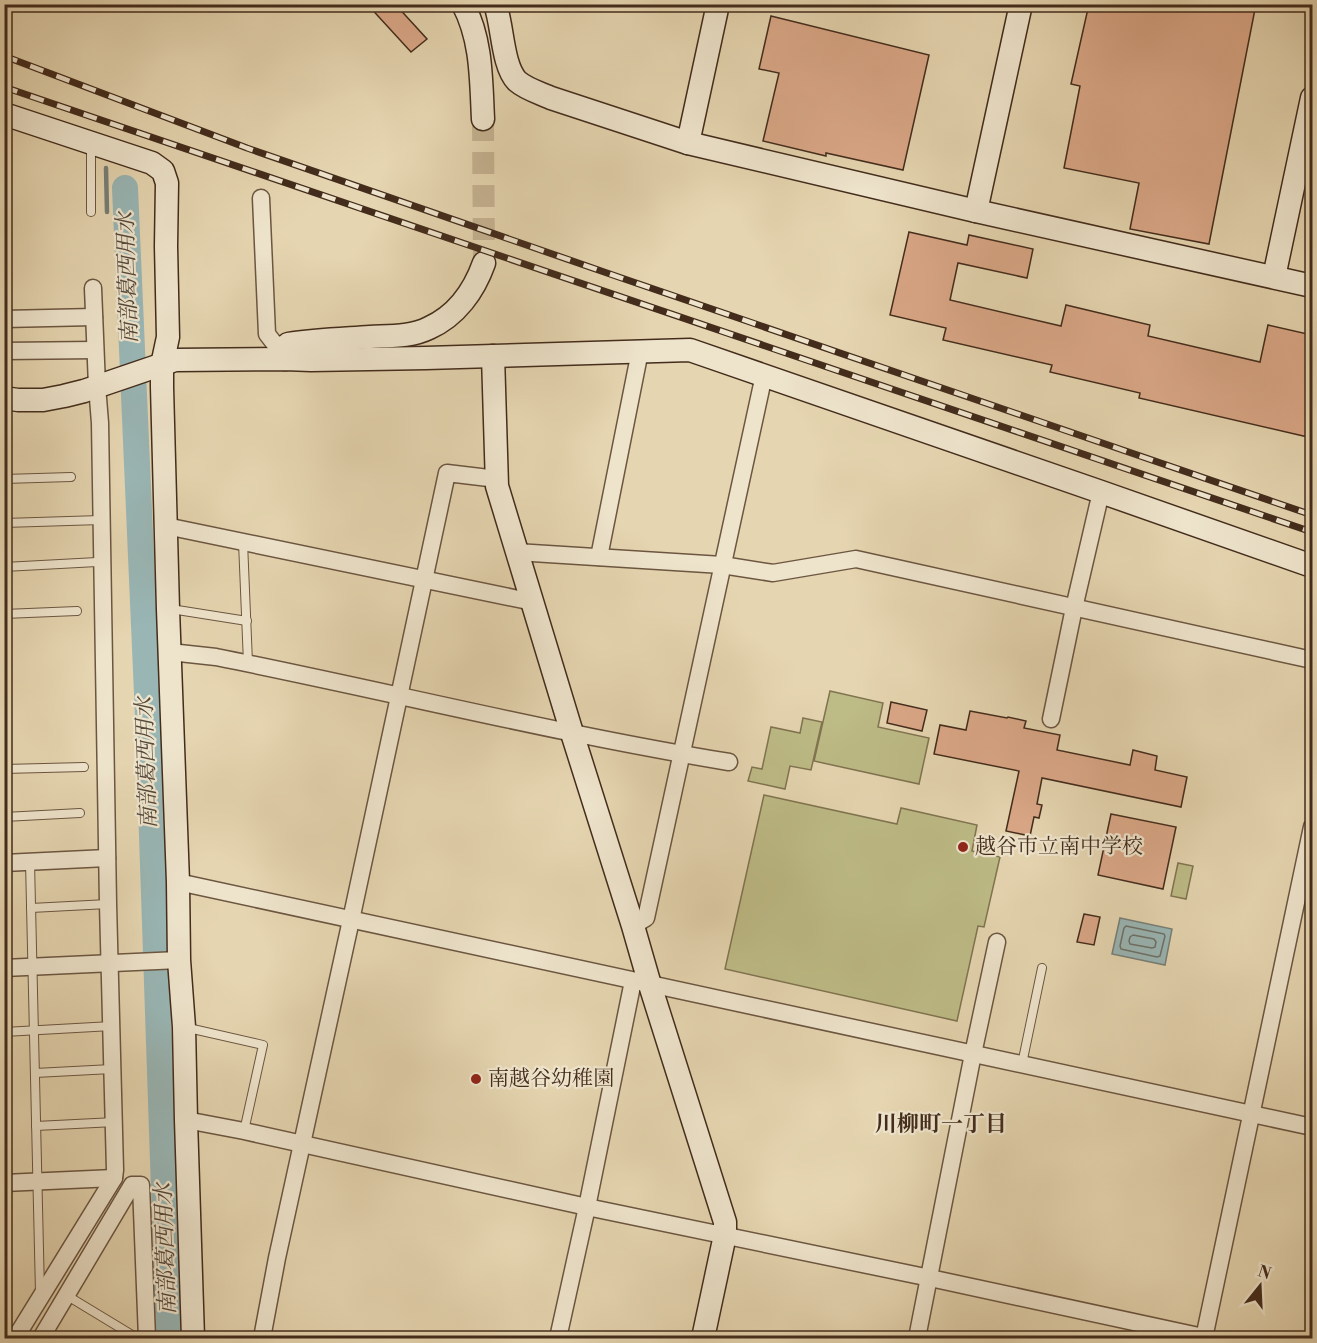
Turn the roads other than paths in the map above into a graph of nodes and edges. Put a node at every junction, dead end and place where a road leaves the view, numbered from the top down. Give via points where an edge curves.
1 (463, 4) edge
2 (495, 4) edge
3 (718, 4) edge
4 (1022, 4) edge
5 (1312, 98) edge
6 (4, 114) edge
7 (483, 119) tunnel mouth
8 (688, 143) junction
9 (94, 144) junction
10 (261, 198) dead end
11 (976, 211) junction
12 (91, 212) dead end
13 (484, 263) tunnel mouth
14 (1274, 277) junction
15 (1312, 286) edge
16 (93, 288) dead end
17 (94, 317) junction
18 (4, 319) edge
19 (95, 350) junction
20 (4, 351) edge
21 (640, 351) junction
22 (285, 353) junction
23 (493, 356) junction
24 (158, 367) junction
25 (764, 375) junction
26 (97, 386) junction
27 (4, 398) edge
28 (71, 477) dead end
29 (4, 479) edge
30 (497, 479) junction
31 (1101, 492) junction
32 (101, 519) junction
33 (4, 524) edge
34 (166, 526) junction
35 (243, 542) junction
36 (516, 552) junction
37 (599, 557) junction
38 (97, 562) dead end
39 (722, 565) junction
40 (1312, 566) edge
41 (4, 567) edge
42 (424, 579) junction
43 (533, 602) junction
44 (1074, 608) junction
45 (168, 609) junction
46 (77, 611) dead end
47 (4, 614) edge
48 (248, 621) junction
49 (170, 652) junction
50 (1312, 660) edge
51 (248, 663) junction
52 (399, 695) junction
53 (1051, 719) dead end
54 (572, 733) junction
55 (681, 754) junction
56 (729, 762) dead end
57 (84, 767) dead end
58 (4, 769) edge
59 (80, 813) dead end
60 (4, 817) edge
61 (1312, 827) edge
62 (107, 858) junction
63 (30, 862) junction
64 (4, 863) edge
65 (178, 882) junction
66 (108, 904) junction
67 (31, 908) junction
68 (351, 920) junction
69 (633, 926) junction
70 (997, 942) dead end
71 (175, 960) junction
72 (110, 963) junction
73 (32, 967) junction
74 (4, 968) edge
75 (1042, 968) dead end
76 (641, 983) junction
77 (112, 1026) junction
78 (184, 1027) junction
79 (34, 1031) junction
80 (4, 1032) edge
81 (973, 1054) junction
82 (1022, 1065) junction
83 (112, 1069) junction
84 (35, 1073) junction
85 (1251, 1114) junction
86 (186, 1120) junction
87 (114, 1122) junction
88 (36, 1126) junction
89 (1312, 1127) edge
90 (244, 1131) junction
91 (303, 1144) junction
92 (114, 1178) junction
93 (37, 1181) junction
94 (4, 1183) edge
95 (587, 1207) junction
96 (725, 1235) junction
97 (930, 1278) junction
98 (66, 1296) junction
99 (40, 1300) junction
100 (13, 1337) edge
101 (40, 1338) edge
102 (137, 1338) edge
103 (147, 1338) edge
104 (193, 1338) edge
105 (262, 1338) edge
106 (558, 1338) edge
107 (703, 1338) edge
108 (917, 1338) edge
109 (1205, 1338) edge

1 - 7 street via 476,36
2 - 8 street via 511,73 518,82 551,98
3 - 8 street
4 - 11 street
5 - 14 street
6 - 9 street
8 - 11 street
9 - 12 lane
9 - 24 street via 152,163 163,171 167,183 168,337
10 - 22 street via 267,334
11 - 14 street
13 - 22 street via 471,291 446,318 428,329 404,336 310,340 288,344
14 - 15 street
16 - 17 street
17 - 18 street
17 - 19 street
19 - 20 street
19 - 26 street
21 - 23 street
21 - 25 street via 690,350
21 - 37 street
22 - 23 street via 323,360
22 - 24 street via 175,360
23 - 30 street
24 - 26 street
24 - 34 street
25 - 31 street
25 - 39 street
26 - 27 street via 43,400
26 - 32 street
28 - 29 lane
30 - 36 street
30 - 42 street via 447,473
31 - 40 street
31 - 44 street
32 - 33 lane
32 - 62 street
34 - 35 street
34 - 45 street
35 - 42 street
35 - 48 lane
36 - 37 street
36 - 43 street
37 - 39 street
38 - 41 lane
39 - 44 street via 772,573 856,559
39 - 55 street
42 - 43 street
42 - 52 street
43 - 54 street
44 - 50 street
44 - 53 street
45 - 48 lane
45 - 49 street
46 - 47 lane
48 - 51 lane
49 - 51 street
49 - 65 street
51 - 52 street
52 - 54 street
52 - 68 street
54 - 55 street
54 - 69 street
55 - 56 street
55 - 69 street via 646,918
57 - 58 lane
59 - 60 lane
61 - 85 street
62 - 63 street
62 - 66 street
63 - 64 street
63 - 67 lane
65 - 68 street
65 - 71 street
66 - 67 lane
66 - 72 street
67 - 73 lane
68 - 76 street
68 - 91 street
69 - 76 street
70 - 81 street
71 - 72 street
71 - 78 street
72 - 73 street
72 - 77 street
73 - 74 street
73 - 79 lane
75 - 82 lane
76 - 81 street
76 - 95 street
76 - 96 street via 725,1222
77 - 79 lane
77 - 83 street
78 - 86 street
78 - 90 lane via 263,1045
79 - 80 lane
79 - 84 lane
81 - 82 street
81 - 97 street
82 - 85 street
83 - 84 lane
83 - 87 street
84 - 88 lane
85 - 89 street
85 - 109 street
86 - 90 street
86 - 104 street
87 - 88 lane
87 - 92 street
88 - 93 lane
90 - 91 street
91 - 95 street
91 - 105 street
92 - 93 street
92 - 99 street
93 - 94 street
93 - 99 lane
95 - 96 street
95 - 106 street
96 - 97 street
96 - 107 street
97 - 108 street
97 - 109 street
98 - 101 street
98 - 102 lane
98 - 103 street via 132,1185 141,1185
99 - 100 street

